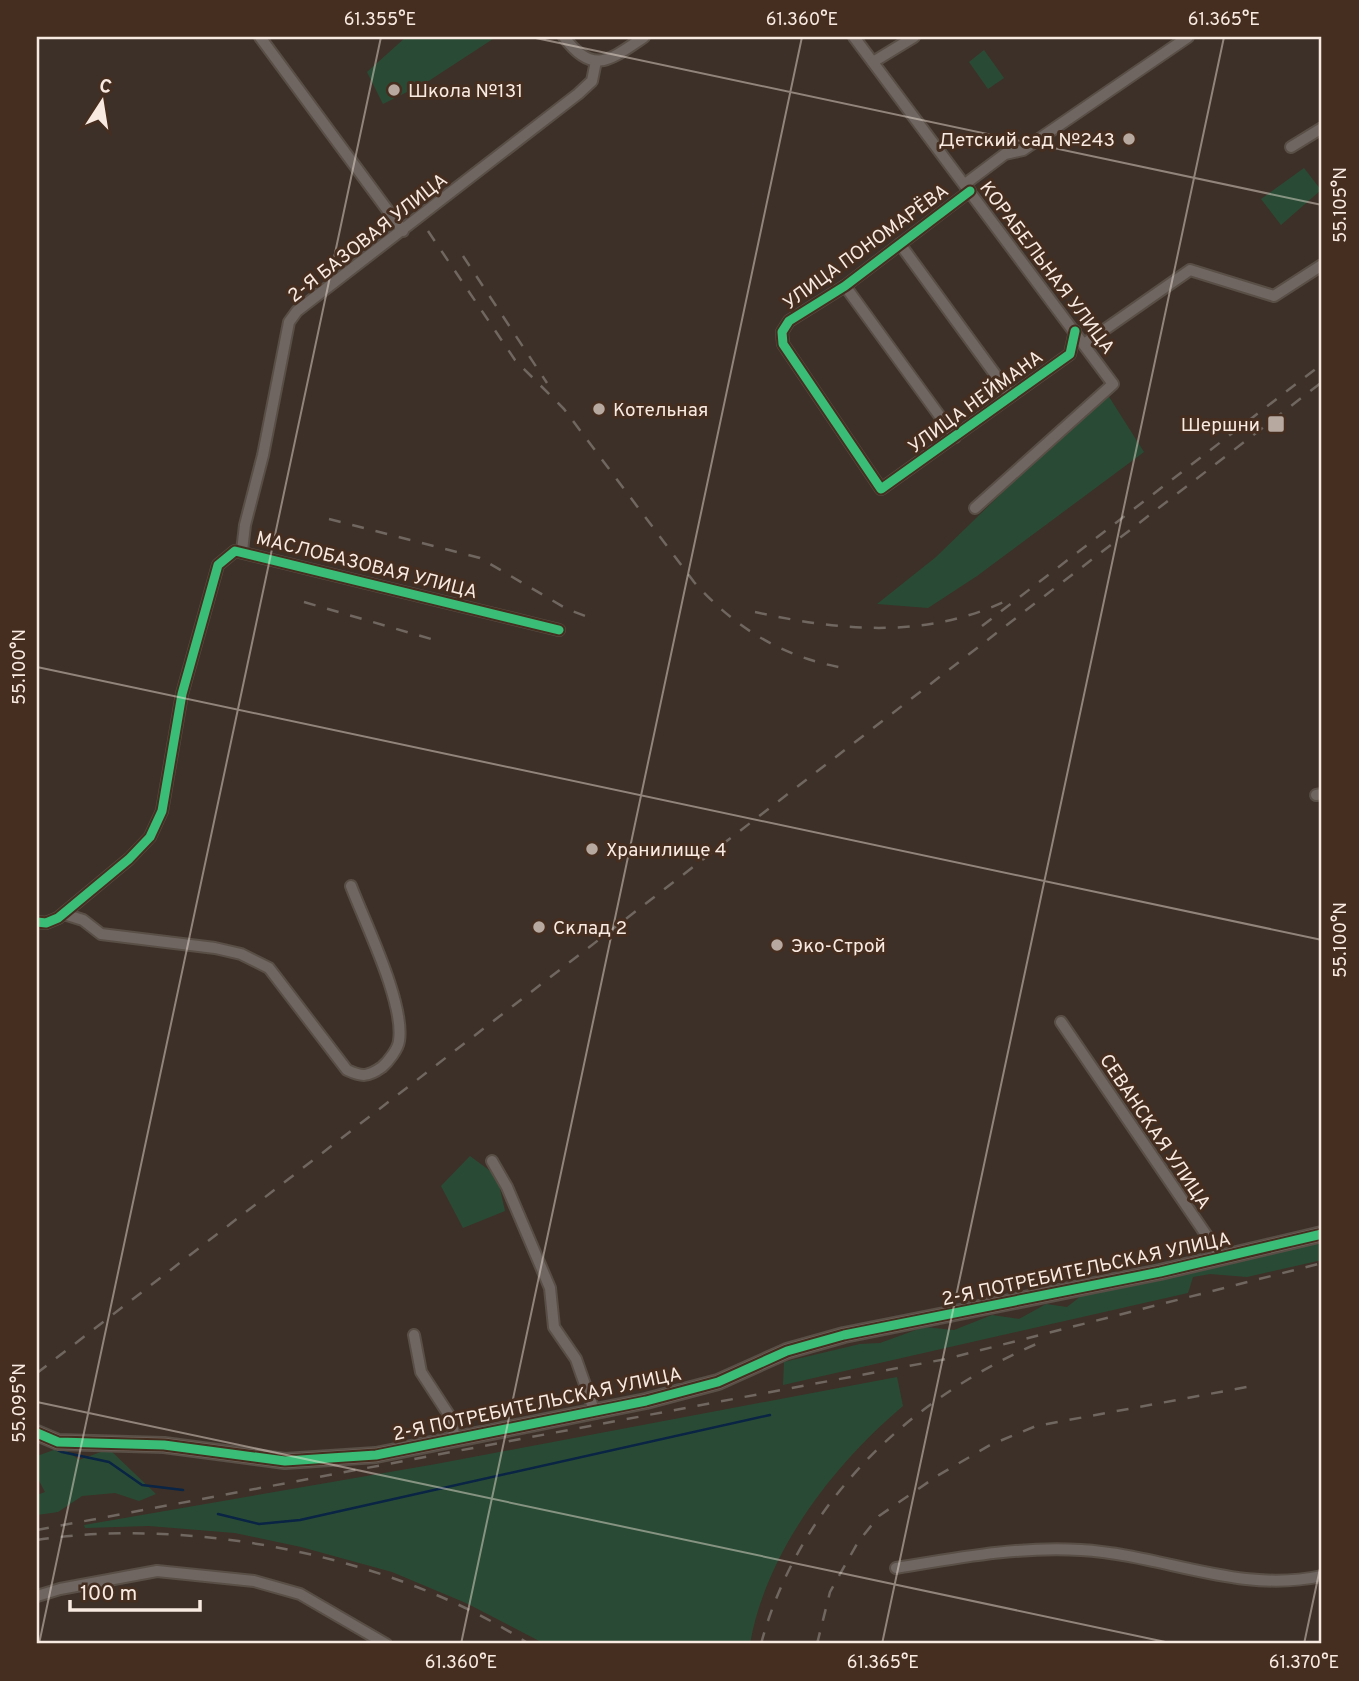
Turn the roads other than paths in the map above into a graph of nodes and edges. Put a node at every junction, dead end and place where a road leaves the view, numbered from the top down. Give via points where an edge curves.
1 (260, 37) edge
2 (564, 37) edge
3 (644, 37) edge
4 (854, 37) edge
5 (914, 37) edge
6 (1188, 37) edge
7 (596, 61) junction
8 (873, 62) junction
9 (1322, 128) edge
10 (1292, 147) dead end
11 (968, 188) junction
12 (403, 231) junction
13 (900, 244) junction
14 (1322, 265) edge
15 (845, 286) junction
16 (1075, 331) junction
17 (1084, 344) junction
18 (1011, 397) junction
19 (955, 437) junction
20 (881, 489) joint
21 (975, 508) dead end
22 (242, 551) junction
23 (559, 630) dead end
24 (351, 886) dead end
25 (64, 914) junction
26 (37, 922) edge
27 (1061, 1022) dead end
28 (492, 1161) dead end
29 (1322, 1234) edge
30 (1222, 1258) junction
31 (414, 1335) dead end
32 (595, 1413) junction
33 (37, 1433) edge
34 (456, 1440) junction
35 (896, 1568) dead end
36 (1322, 1576) edge
37 (37, 1596) edge
38 (386, 1644) edge

1 - 12 street
2 - 7 street via 576,54
3 - 7 street via 617,56
4 - 8 street, КОРАБЕЛЬНАЯ УЛИЦА
5 - 8 street
6 - 11 street, УЛИЦА ПОНОМАРЁВА via 1023,150 1005,154
7 - 12 street, 2-Я БАЗОВАЯ УЛИЦА via 592,81 585,88
8 - 11 street, КОРАБЕЛЬНАЯ УЛИЦА
9 - 10 street
11 - 13 street, УЛИЦА ПОНОМАРЁВА
11 - 16 street, КОРАБЕЛЬНАЯ УЛИЦА
12 - 22 street, 2-Я БАЗОВАЯ УЛИЦА via 289,321
13 - 15 street, УЛИЦА ПОНОМАРЁВА
13 - 18 street
14 - 17 street via 1274,296 1190,271
15 - 19 street
15 - 20 street, УЛИЦА ПОНОМАРЁВА via 789,321 782,332 783,344
16 - 17 street, КОРАБЕЛЬНАЯ УЛИЦА
16 - 18 street, УЛИЦА НЕЙМАНА via 1070,354
17 - 21 street, КОРАБЕЛЬНАЯ УЛИЦА via 1113,384
18 - 19 street, УЛИЦА НЕЙМАНА
19 - 20 street, УЛИЦА НЕЙМАНА
22 - 23 street, МАСЛОБАЗОВАЯ УЛИЦА
22 - 25 street, МАСЛОБАЗОВАЯ УЛИЦА via 226,556 218,565 182,694 156,827 129,859
24 - 25 street via 398,1007 399,1042 386,1064 361,1077 347,1070 269,968 215,948 101,934 83,920
25 - 26 street, МАСЛОБАЗОВАЯ УЛИЦА via 50,922
27 - 30 street, СЕВАНСКАЯ УЛИЦА
28 - 32 street via 550,1287 554,1327 576,1359
29 - 30 street, 2-Я ПОТРЕБИТЕЛЬСКАЯ УЛИЦА
30 - 32 street, 2-Я ПОТРЕБИТЕЛЬСКАЯ УЛИЦА via 844,1335 786,1351 718,1382
31 - 34 street via 421,1372 449,1415
32 - 34 street, 2-Я ПОТРЕБИТЕЛЬСКАЯ УЛИЦА
33 - 34 street, 2-Я ПОТРЕБИТЕЛЬСКАЯ УЛИЦА via 58,1442 152,1444 285,1461 376,1455
35 - 36 street via 976,1554 1081,1550 1261,1582
37 - 38 street via 157,1571 254,1581 300,1594

